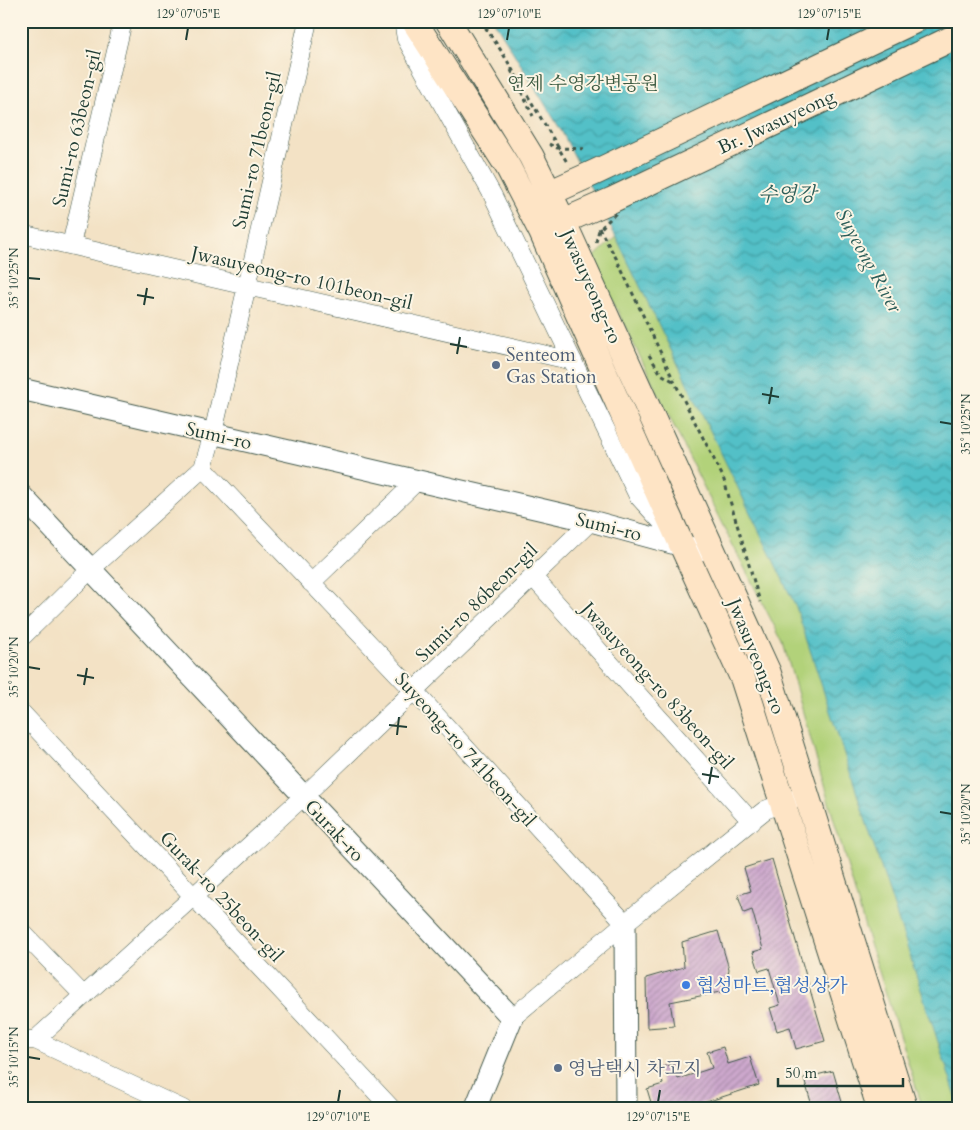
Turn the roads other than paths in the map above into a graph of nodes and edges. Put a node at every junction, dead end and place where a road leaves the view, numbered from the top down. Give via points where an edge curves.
1 (123, 21) edge
2 (308, 21) edge
3 (402, 21) edge
4 (414, 21) edge
5 (448, 21) edge
6 (914, 21) edge
7 (959, 35) edge
8 (549, 192) junction
9 (527, 203) junction
10 (605, 210) joint
11 (552, 226) junction
12 (21, 234) edge
13 (71, 245) junction
14 (247, 286) junction
15 (573, 361) junction
16 (21, 389) edge
17 (213, 434) junction
18 (203, 468) junction
19 (417, 481) junction
20 (21, 495) edge
21 (591, 521) junction
22 (683, 546) junction
23 (712, 551) junction
24 (91, 570) junction
25 (533, 577) junction
26 (311, 583) junction
27 (21, 638) edge
28 (414, 691) junction
29 (21, 712) edge
30 (807, 795) junction
31 (304, 796) junction
32 (783, 802) junction
33 (752, 822) junction
34 (193, 896) junction
35 (625, 923) junction
36 (21, 931) edge
37 (84, 996) junction
38 (512, 1018) junction
39 (28, 1040) edge
40 (183, 1109) edge
41 (392, 1109) edge
42 (476, 1109) edge
43 (626, 1109) edge
44 (880, 1109) edge
45 (905, 1109) edge

1 - 13 street, Sumi-ro 63beon-gil
2 - 14 street, Sumi-ro 71beon-gil
3 - 15 street via 406,39 492,194
4 - 9 main road, Jwasuyeong-ro via 508,167
5 - 8 main road, Jwasuyeong-ro via 531,156
6 - 8 main road, Br. Jwasuyeong
7 - 10 main road, Br. Jwasuyeong
8 - 9 main road
8 - 11 main road, Jwasuyeong-ro
9 - 11 main road, Jwasuyeong-ro
10 - 11 main road, Jwasuyeong-ro
11 - 22 main road, Jwasuyeong-ro via 663,504
11 - 23 main road, Jwasuyeong-ro
12 - 13 street, Jwasuyeong-ro 101beon-gil
13 - 14 street, Jwasuyeong-ro 101beon-gil
14 - 15 street, Jwasuyeong-ro 101beon-gil
14 - 17 street, Sumi-ro 71beon-gil
15 - 22 street via 638,496
16 - 17 street, Sumi-ro
17 - 18 street
17 - 19 street, Sumi-ro
18 - 24 street
18 - 26 street, Suyeong-ro 741beon-gil
19 - 21 street, Sumi-ro
19 - 26 street
20 - 24 street, Gurak-ro
21 - 22 street, Sumi-ro
21 - 25 street, Sumi-ro 86beon-gil
22 - 23 street, Sumi-ro
22 - 32 main road, Jwasuyeong-ro via 744,679
23 - 30 main road, Jwasuyeong-ro via 768,672
24 - 27 street
24 - 31 street, Gurak-ro
25 - 28 street, Sumi-ro 86beon-gil
25 - 33 street, Jwasuyeong-ro 83beon-gil
26 - 28 street, Suyeong-ro 741beon-gil
28 - 31 street, Sumi-ro 86beon-gil
28 - 35 street, Suyeong-ro 741beon-gil
29 - 34 street, Gurak-ro 25beon-gil
30 - 32 street
30 - 45 main road, Jwasuyeong-ro
31 - 34 street, Sumi-ro 86beon-gil
31 - 38 street, Gurak-ro
32 - 33 street via 765,810
32 - 44 main road, Jwasuyeong-ro
33 - 35 street
34 - 37 street, Sumi-ro 86beon-gil
34 - 41 street, Gurak-ro 25beon-gil
35 - 38 street
35 - 43 street
36 - 37 street
37 - 39 street, Sumi-ro 86beon-gil
38 - 42 street
39 - 40 street

